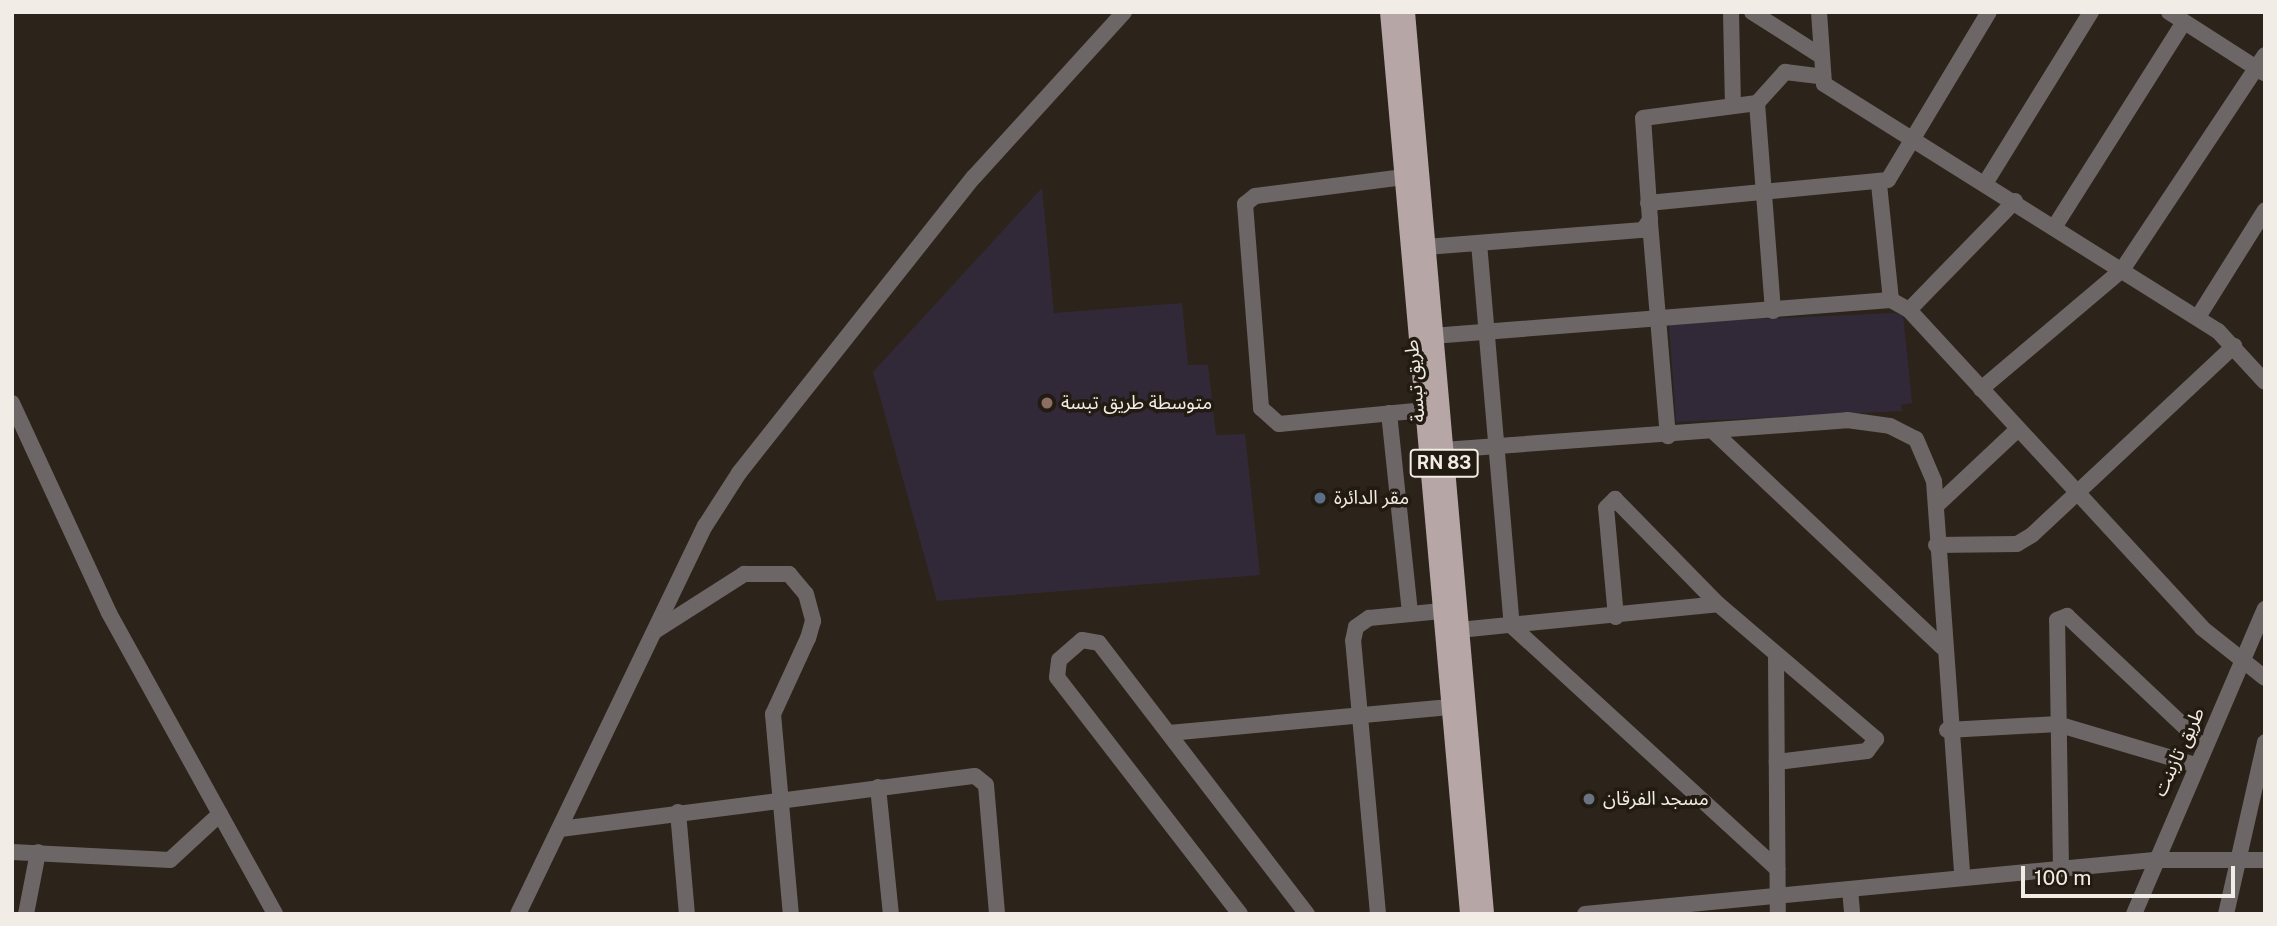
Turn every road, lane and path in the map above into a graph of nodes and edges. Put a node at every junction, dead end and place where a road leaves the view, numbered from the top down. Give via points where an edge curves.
1 (1124, 12) edge
2 (1389, 12) edge
3 (1406, 12) edge
4 (1731, 12) edge
5 (1752, 12) edge
6 (1819, 12) edge
7 (1989, 12) edge
8 (2091, 12) edge
9 (2169, 12) edge
10 (2185, 22) junction
11 (1818, 54) junction
12 (2262, 66) edge
13 (1819, 76) junction
14 (1757, 103) junction
15 (1733, 106) junction
16 (1914, 136) junction
17 (1404, 177) junction
18 (1986, 182) junction
19 (1879, 184) junction
20 (1764, 193) junction
21 (2015, 201) junction
22 (1648, 203) junction
23 (2265, 210) edge
24 (1650, 223) junction
25 (2055, 226) junction
26 (1479, 243) junction
27 (1426, 247) junction
28 (2122, 270) junction
29 (1891, 300) junction
30 (1909, 310) junction
31 (1773, 311) junction
32 (2198, 317) junction
33 (1659, 320) junction
34 (1482, 331) junction
35 (1432, 336) junction
36 (2234, 345) junction
37 (2265, 382) edge
38 (1980, 389) junction
39 (12, 403) edge
40 (1431, 409) junction
41 (1389, 413) junction
42 (2018, 429) junction
43 (1715, 433) junction
44 (1668, 436) junction
45 (1493, 448) junction
46 (1443, 450) junction
47 (2077, 492) junction
48 (1936, 506) junction
49 (1936, 545) junction
50 (1718, 604) junction
51 (2265, 608) edge
52 (1441, 611) junction
53 (1410, 613) junction
54 (1616, 617) junction
55 (1512, 626) junction
56 (1459, 630) junction
57 (653, 632) junction
58 (1942, 648) junction
59 (1776, 656) junction
60 (2245, 664) junction
61 (2265, 678) edge
62 (1450, 707) junction
63 (1359, 715) junction
64 (2057, 724) junction
65 (1947, 730) junction
66 (1169, 733) junction
67 (2265, 742) edge
68 (2204, 745) junction
69 (1777, 762) junction
70 (2195, 765) junction
71 (878, 787) junction
72 (2259, 788) edge
73 (782, 797) junction
74 (678, 812) junction
75 (219, 814) junction
76 (560, 829) junction
77 (12, 852) edge
78 (38, 852) junction
79 (2154, 860) junction
80 (2265, 860) edge
81 (2237, 862) junction
82 (1777, 869) junction
83 (2061, 869) junction
84 (1962, 876) junction
85 (1850, 889) junction
86 (1777, 906) edge
87 (1705, 908) edge
88 (1635, 911) edge
89 (26, 914) edge
90 (275, 914) edge
91 (518, 914) edge
92 (687, 914) edge
93 (792, 914) edge
94 (891, 914) edge
95 (997, 914) edge
96 (1240, 914) edge
97 (1307, 914) edge
98 (1378, 914) edge
99 (1469, 914) edge
100 (1485, 914) edge
101 (1584, 914) edge
102 (1852, 914) edge
103 (2134, 914) edge
104 (2225, 914) edge

1 - 57 street via 974,177 762,441 705,526
2 - 17 main road, طريق تبسة / RN 83
3 - 27 main road, طريق تبسة / RN 83
4 - 15 street
5 - 11 street
6 - 11 street
7 - 16 street
8 - 18 street
9 - 10 street
10 - 12 street
10 - 25 street
11 - 13 street
12 - 28 street
13 - 14 street via 1785,72
13 - 16 street
14 - 15 street
14 - 20 street
15 - 22 street via 1643,118
16 - 18 street
16 - 19 street
17 - 40 main road, طريق تبسة / RN 83
17 - 41 street via 1255,196 1243,211 1266,417 1284,424
18 - 21 street
19 - 20 street
19 - 29 street
20 - 22 street
20 - 31 street
21 - 25 street
21 - 30 street
22 - 24 street
23 - 32 street
24 - 26 street via 1635,231
24 - 33 street
25 - 28 street
26 - 27 street
26 - 34 street
27 - 35 main road, طريق تبسة / RN 83
28 - 32 street
28 - 38 street
29 - 30 street
29 - 31 street
30 - 38 street
31 - 33 street
32 - 36 street
33 - 34 street
33 - 44 street
34 - 35 street
34 - 45 street
35 - 40 main road, طريق تبسة / RN 83
36 - 37 street
36 - 47 street
38 - 42 street
39 - 75 street via 109,613
40 - 41 street
40 - 46 main road, طريق تبسة / RN 83
40 - 52 main road, طريق تبسة / RN 83
41 - 53 street
42 - 47 street
42 - 48 street
43 - 44 street
43 - 48 street via 1847,421 1890,426 1924,450
43 - 58 street
44 - 45 street
45 - 46 street
45 - 55 street
46 - 56 main road, طريق تبسة / RN 83
47 - 49 street via 2017,544
47 - 60 street via 2202,628
48 - 49 street
49 - 58 street
50 - 54 street
50 - 54 street via 1615,499 1606,508
50 - 59 street
51 - 60 street, طريق تازبنت
52 - 53 street
52 - 62 main road, طريق تبسة / RN 83
53 - 63 street via 1369,618 1356,627
54 - 55 street
55 - 56 street
55 - 82 street
56 - 100 main road, طريق تبسة / RN 83
57 - 73 street via 744,574 789,574 806,594 813,621 774,714
57 - 76 street
58 - 65 street
59 - 69 street
59 - 69 street via 1857,719 1877,745
60 - 61 street
60 - 68 street, طريق تازبنت
62 - 63 street
62 - 99 main road, طريق تبسة / RN 83
63 - 66 street
63 - 98 street
64 - 65 street
64 - 68 street via 2055,625 2062,616
64 - 70 street
64 - 83 street
65 - 84 street
66 - 96 street via 1099,643 1082,640 1059,660 1058,677
66 - 97 street
67 - 72 street
68 - 70 street, طريق تازبنت
69 - 82 street
70 - 79 street, طريق تازبنت
71 - 73 street
71 - 94 street
71 - 95 street via 982,779
72 - 81 street
73 - 74 street
73 - 93 street
74 - 76 street
74 - 92 street
75 - 78 street via 175,859
75 - 90 street
76 - 91 street
77 - 78 street
78 - 89 street
79 - 81 street
79 - 83 street
79 - 103 street, طريق تازبنت
80 - 81 street
81 - 104 street
82 - 86 street
83 - 84 street
84 - 85 street
85 - 86 street
85 - 102 street
86 - 87 street
87 - 88 street
88 - 101 street

